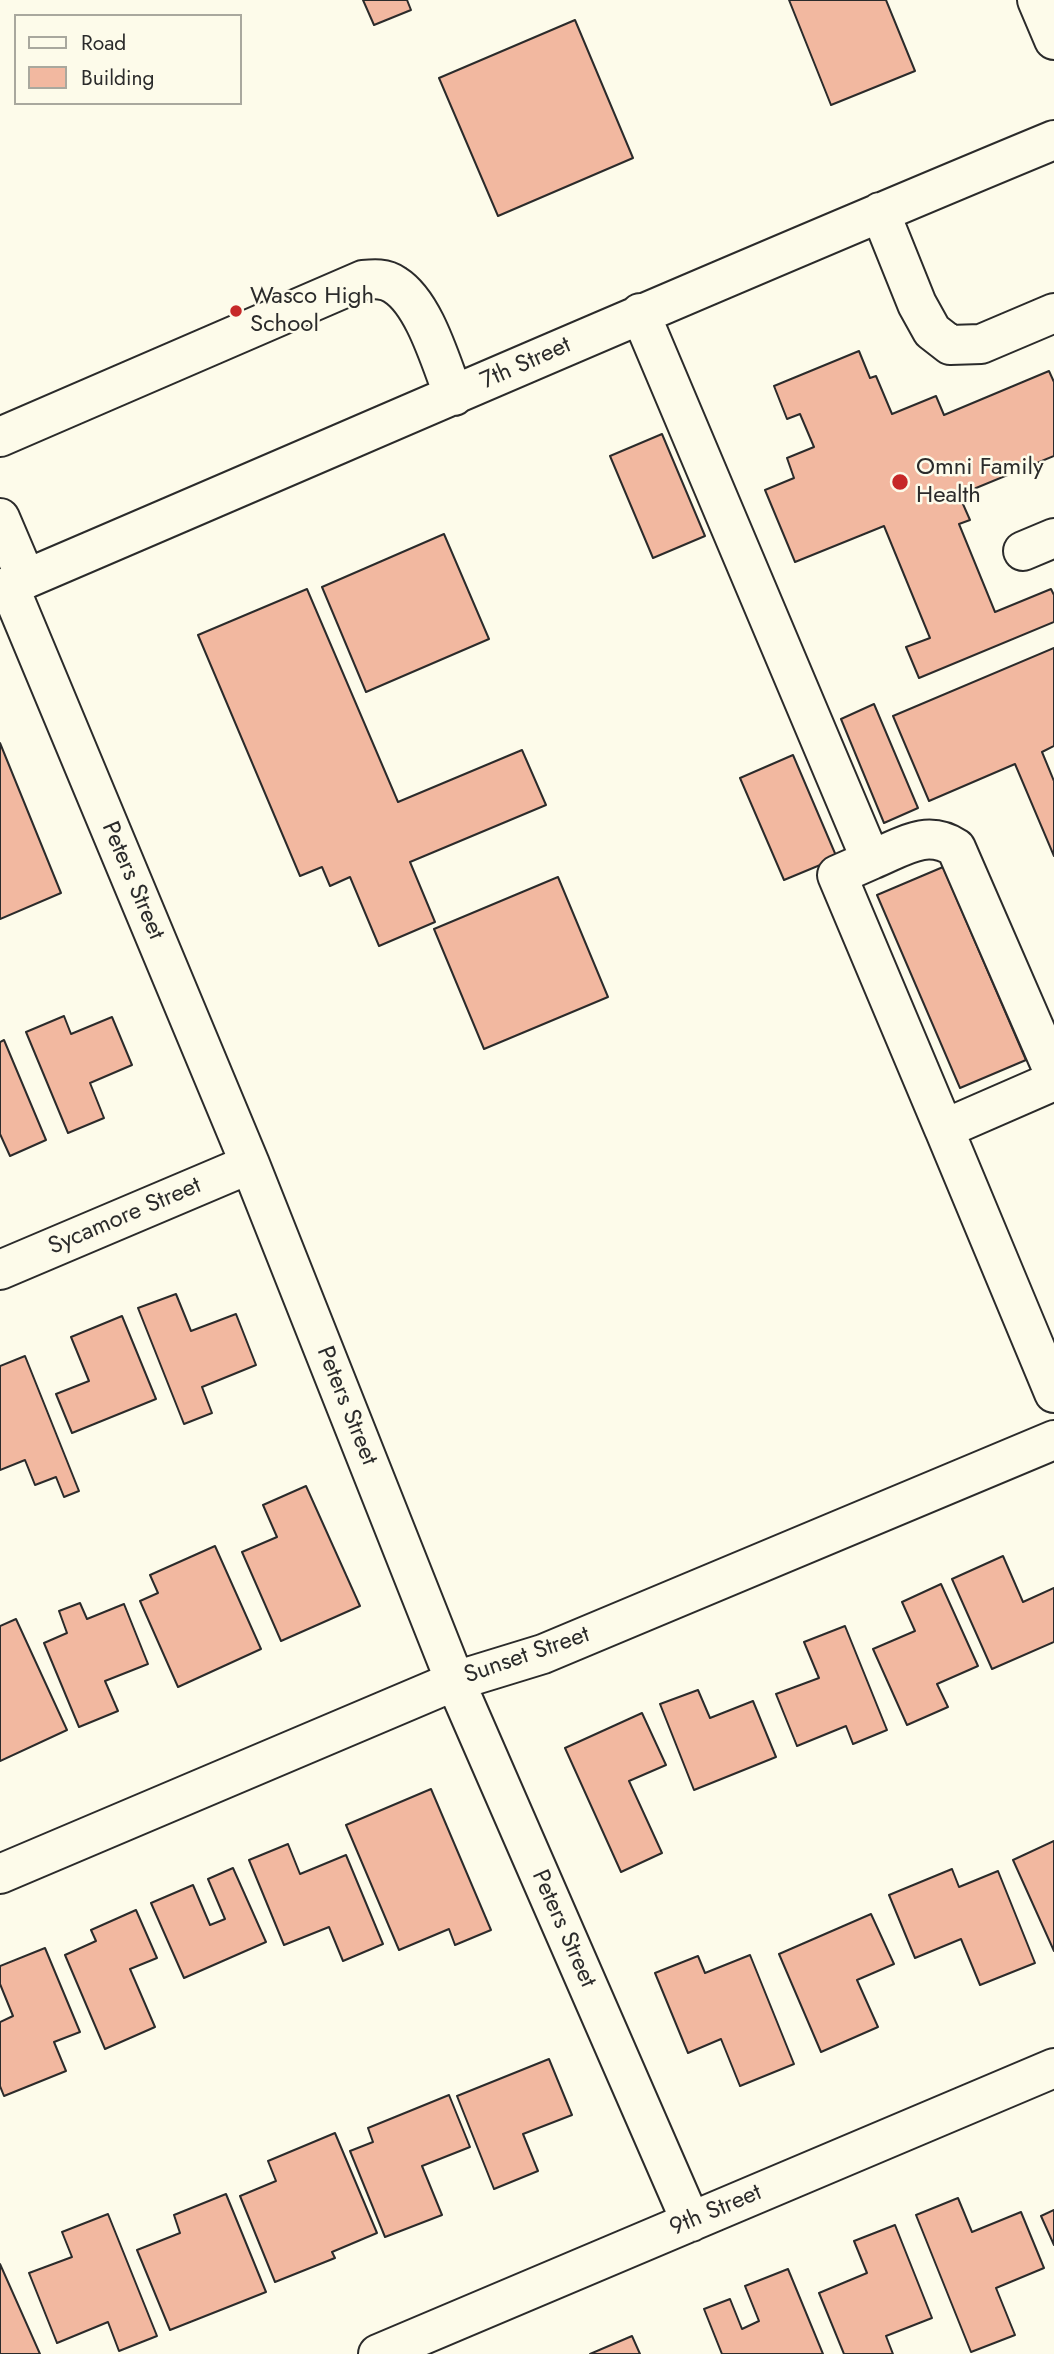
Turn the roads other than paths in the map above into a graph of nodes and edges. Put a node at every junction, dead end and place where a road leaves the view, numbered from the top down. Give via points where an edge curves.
1 (1037, 0) edge
2 (1054, 40) edge
3 (1054, 140) edge
4 (880, 212) junction
5 (640, 313) junction
6 (1054, 313) edge
7 (454, 396) junction
8 (0, 437) edge
9 (0, 518) edge
10 (12, 585) edge
11 (872, 860) junction
12 (1054, 1073) edge
13 (1054, 1081) edge
14 (944, 1129) junction
15 (250, 1164) junction
16 (0, 1270) edge
17 (1054, 1393) edge
18 (1054, 1440) edge
19 (455, 1681) junction
20 (0, 1874) edge
21 (1054, 2068) edge
22 (691, 2222) junction
23 (378, 2354) edge

1 - 2 street
3 - 4 street, 7th Street
4 - 5 street, 7th Street
4 - 6 street via 922,313 932,331 950,345 981,344
5 - 7 street, 7th Street
5 - 11 street
7 - 8 street via 411,301 394,284 363,280
7 - 10 street, 7th Street
9 - 10 street, Peters Street
10 - 15 street, Peters Street
11 - 12 street via 921,839 934,838 956,848
11 - 14 street via 837,875
13 - 14 street
14 - 17 street
15 - 16 street, Sycamore Street
15 - 19 street, Peters Street
18 - 19 street, Sunset Street via 543,1654
19 - 20 street, Sunset Street
19 - 22 street, Peters Street
21 - 22 street, 9th Street
22 - 23 street, 9th Street

